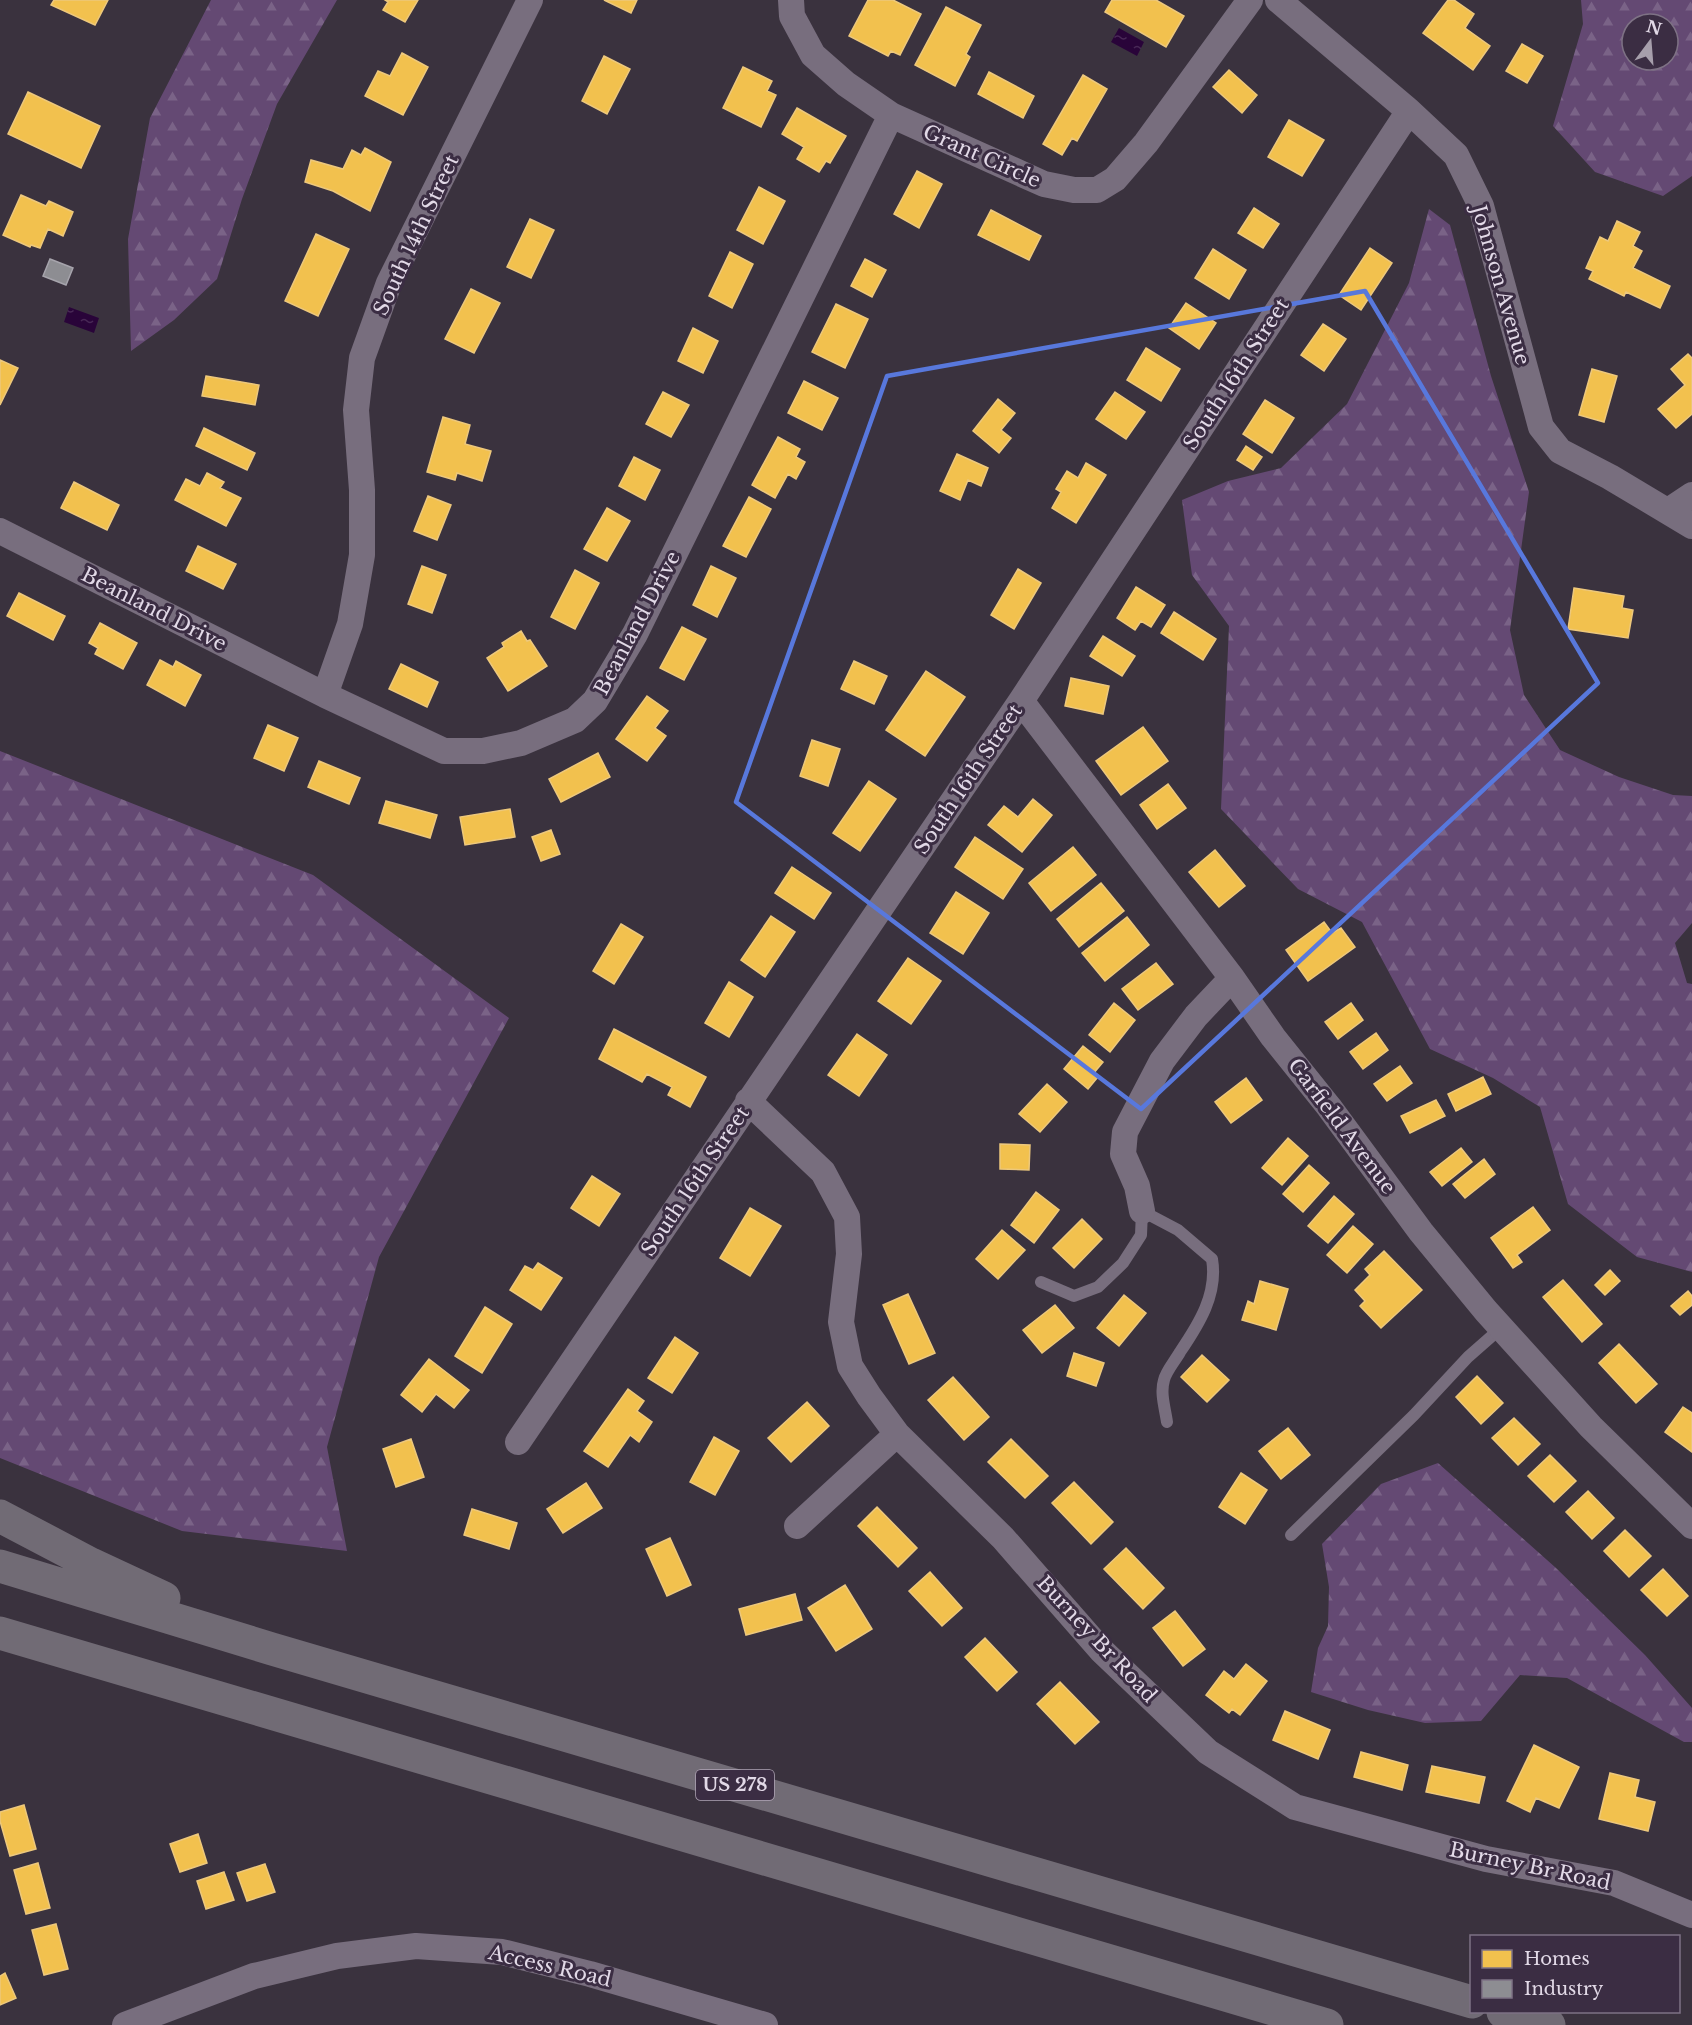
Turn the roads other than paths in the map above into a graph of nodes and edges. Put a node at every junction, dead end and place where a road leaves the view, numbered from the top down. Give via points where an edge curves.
1 (530, 0) edge
2 (791, 0) edge
3 (1250, 0) edge
4 (1294, 4) edge
5 (1409, 111) junction
6 (891, 115) junction
7 (1692, 495) edge
8 (1668, 511) junction
9 (1692, 526) edge
10 (0, 531) edge
11 (325, 695) junction
12 (1021, 701) junction
13 (1232, 978) junction
14 (748, 1101) junction
15 (1143, 1211) junction
16 (1041, 1282) dead end
17 (1501, 1328) junction
18 (1167, 1422) dead end
19 (897, 1434) junction
20 (518, 1442) dead end
21 (0, 1516) edge
22 (796, 1527) dead end
23 (1692, 1527) edge
24 (1292, 1535) dead end
25 (0, 1566) edge
26 (0, 1633) edge
27 (272, 1649) junction
28 (0, 1651) edge
29 (144, 1675) junction
30 (1692, 1915) edge
31 (1470, 2001) edge
32 (1507, 2013) edge
33 (125, 2025) edge
34 (765, 2025) edge
35 (1327, 2025) edge
36 (1549, 2025) edge

1 - 11 street, South 14th Street via 389,284 362,358 356,410 362,555 350,624
2 - 6 street, Grant Circle via 792,16 813,55
3 - 6 street, Grant Circle via 1146,143 1115,179 1097,190 1044,184
4 - 5 street, Johnson Avenue
5 - 8 street, Johnson Avenue via 1456,155 1480,206 1540,427 1560,451
5 - 12 street, South 16th Street
6 - 11 street, Beanland Drive via 635,634 586,712 521,743 483,751 444,751
7 - 8 street
8 - 9 street, Johnson Avenue
10 - 11 street, Beanland Drive
12 - 13 street, Garfield Avenue
12 - 14 street, South 16th Street
13 - 15 street via 1196,1016 1162,1061 1125,1132 1123,1154
13 - 17 street, Garfield Avenue via 1421,1232
14 - 19 street, Burney Br Road via 823,1172 847,1217 849,1254 841,1322 850,1366
14 - 20 street, South 16th Street
15 - 16 lane via 1141,1235 1123,1263 1098,1287 1074,1296
15 - 18 lane via 1178,1230 1212,1259 1215,1274 1196,1330 1164,1378
17 - 23 street, Garfield Avenue via 1591,1427
17 - 24 lane
19 - 22 street
19 - 30 street, Burney Br Road via 1003,1538 1101,1650 1208,1752 1295,1807 1486,1859 1614,1883
21 - 27 highway via 91,1564
25 - 27 highway, US 278
26 - 29 highway
27 - 31 highway, US 278
28 - 29 highway
29 - 35 highway
32 - 36 highway
33 - 34 street, Access Road via 254,1976 337,1956 416,1946 502,1952

